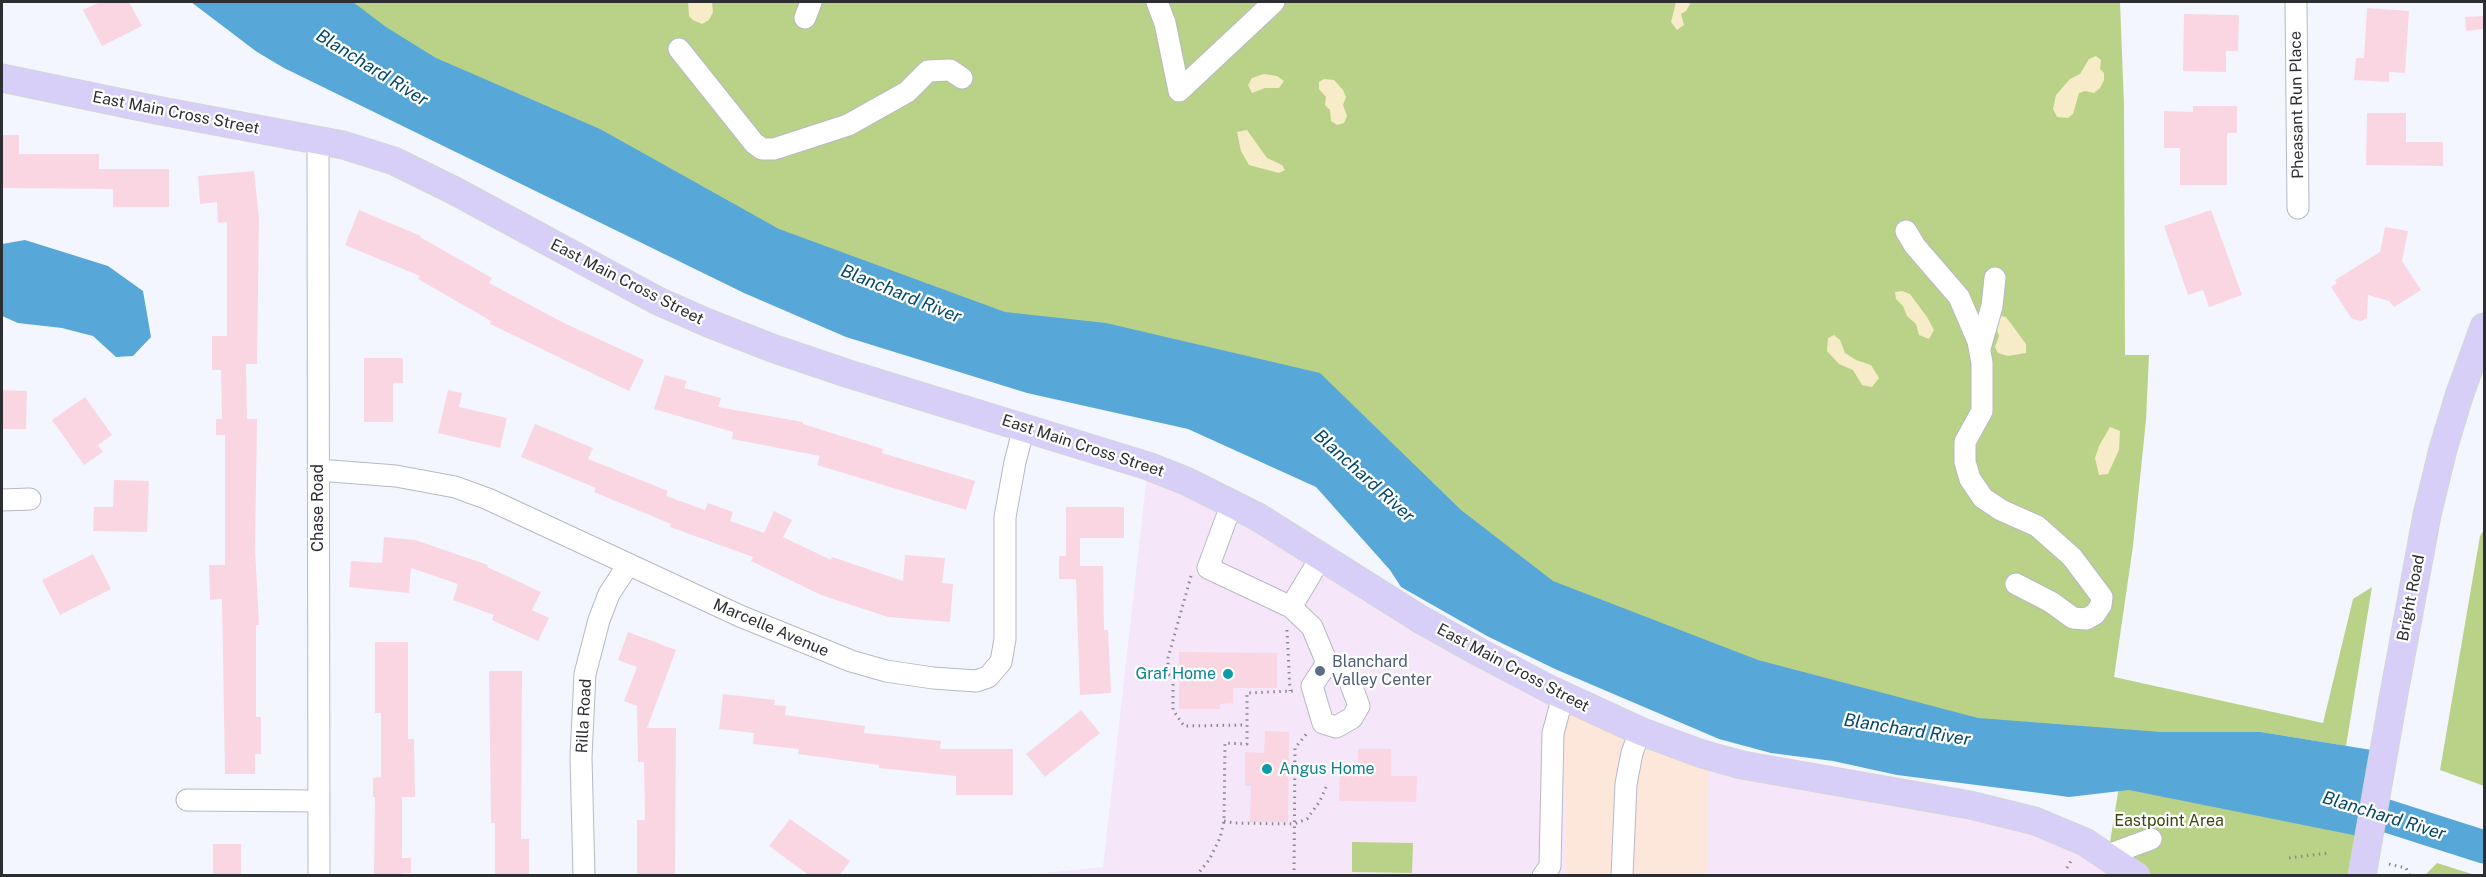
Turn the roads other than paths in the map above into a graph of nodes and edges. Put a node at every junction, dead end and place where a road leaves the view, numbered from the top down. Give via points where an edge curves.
1 (1157, 2) edge
2 (1274, 2) edge
3 (2296, 2) edge
4 (679, 49) dead end
5 (2, 78) edge
6 (962, 78) dead end
7 (318, 140) junction
8 (2298, 208) dead end
9 (1906, 231) dead end
10 (1995, 278) dead end
11 (2484, 327) edge
12 (1980, 350) junction
13 (1024, 427) junction
14 (318, 470) junction
15 (30, 499) dead end
16 (2, 500) edge
17 (1232, 503) junction
18 (1321, 557) junction
19 (628, 565) junction
20 (2016, 584) dead end
21 (1291, 607) junction
22 (1327, 663) junction
23 (1563, 696) junction
24 (1640, 731) junction
25 (188, 800) dead end
26 (318, 801) junction
27 (2151, 839) dead end
28 (2108, 855) junction
29 (319, 876) edge
30 (584, 876) edge
31 (1543, 876) edge
32 (1622, 876) edge
33 (2136, 876) edge
34 (2362, 876) edge

1 - 2 street via 1179,92
3 - 8 street, Pheasant Run Place
4 - 6 street via 762,149 774,149 848,125 907,92 928,71 950,70
5 - 7 main road, East Main Cross Street
7 - 13 main road, East Main Cross Street via 369,152 418,172 598,270 708,323 849,374
7 - 14 street, Chase Road
9 - 12 street via 1959,297
10 - 12 street
11 - 34 main road, Bright Road, bridge via 2443,448 2427,515
12 - 20 street via 1982,411 1965,442 1970,479 1983,498 2037,526 2072,557 2102,597 2101,605 2086,619 2073,618
13 - 17 main road, East Main Cross Street via 1148,466
13 - 19 street, Marcelle Avenue via 1005,517 1005,639 1001,662 988,677 976,681 933,678 851,662
14 - 19 street, Marcelle Avenue via 396,476 455,487
14 - 26 street, Chase Road
15 - 16 street
17 - 18 main road, East Main Cross Street
17 - 21 street via 1208,568
18 - 21 street
18 - 23 main road, East Main Cross Street via 1419,619
19 - 30 street, Rilla Road via 609,594 585,674 581,757
21 - 22 street via 1312,627
22 - 22 street via 1347,674 1359,706 1352,718 1336,727 1323,723 1312,686
23 - 24 main road, East Main Cross Street
23 - 31 street via 1553,733 1550,866
24 - 28 main road, East Main Cross Street via 1742,765 2009,813 2061,830
24 - 32 street via 1626,784
25 - 26 street
26 - 29 street, Chase Road
27 - 28 street
28 - 33 main road, East Main Cross Street

